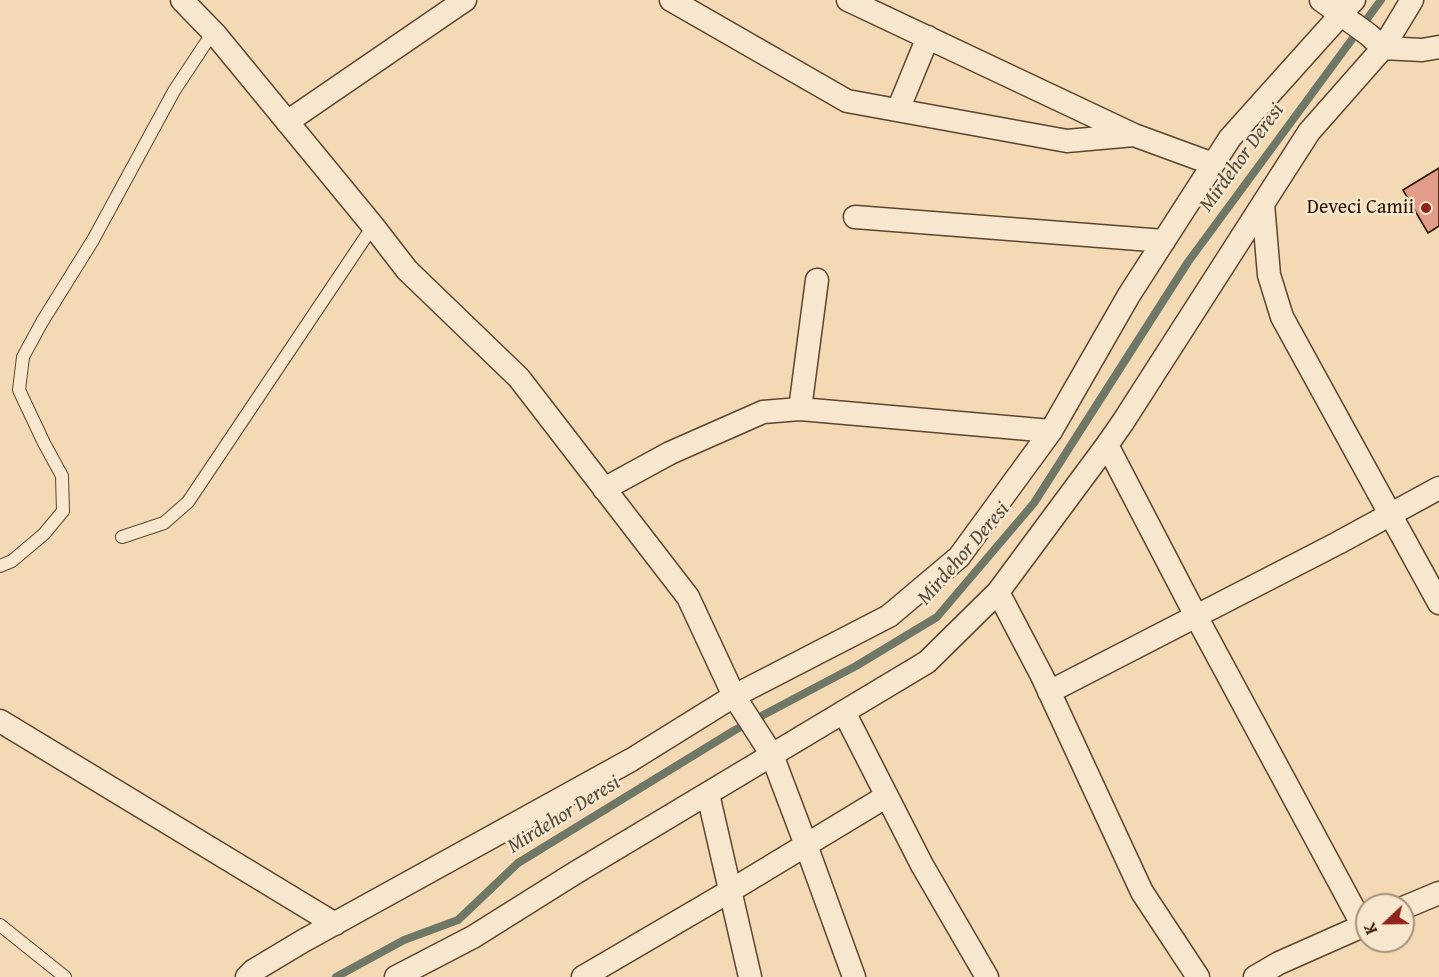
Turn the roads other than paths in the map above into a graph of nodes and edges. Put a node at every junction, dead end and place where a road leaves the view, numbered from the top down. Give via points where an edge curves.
1 (182, 0) edge
2 (465, 0) edge
3 (671, 0) edge
4 (848, 0) edge
5 (1322, 0) edge
6 (1412, 0) edge
7 (1348, 7) edge
8 (213, 32) junction
9 (928, 37) junction
10 (1376, 41) junction
11 (1439, 47) edge
12 (898, 110) junction
13 (287, 122) junction
14 (1134, 135) junction
15 (1213, 164) junction
16 (1263, 204) junction
17 (855, 217) dead end
18 (373, 226) junction
19 (1164, 241) junction
20 (817, 280) dead end
21 (800, 409) junction
22 (1051, 431) junction
23 (1107, 445) junction
24 (1439, 488) edge
25 (604, 489) junction
26 (1390, 515) junction
27 (122, 537) dead end
28 (0, 566) edge
29 (998, 592) junction
30 (1439, 603) edge
31 (1196, 616) junction
32 (1049, 692) junction
33 (734, 696) junction
34 (844, 712) junction
35 (0, 721) edge
36 (772, 755) junction
37 (708, 794) junction
38 (887, 796) junction
39 (806, 845) junction
40 (730, 891) junction
41 (1439, 893) edge
42 (1415, 903) edge
43 (1355, 907) edge
44 (335, 924) junction
45 (0, 926) edge
46 (1355, 929) edge
47 (65, 977) edge
48 (247, 977) edge
49 (396, 977) edge
50 (583, 977) edge
51 (750, 977) edge
52 (854, 977) edge
53 (987, 977) edge
54 (1198, 977) edge
55 (1255, 977) edge

1 - 8 street
2 - 13 street
3 - 12 street via 847,101
4 - 9 street
5 - 7 street
6 - 10 street
7 - 10 street
7 - 15 street via 1230,138
8 - 13 street
8 - 28 lane via 174,92 23,357 19,390 62,476 63,511 44,534 12,561
9 - 12 street
9 - 14 street
10 - 11 street via 1422,50
10 - 16 street via 1309,132
12 - 14 street via 1067,141
13 - 18 street
14 - 15 street
15 - 19 street
16 - 23 street
16 - 26 street via 1269,275 1282,317
17 - 19 street
18 - 25 street via 407,270 519,378
18 - 27 lane via 188,502 164,524
19 - 22 street
20 - 21 street
21 - 22 street
21 - 25 street via 763,412 670,453
22 - 33 street via 959,557 889,616
23 - 29 street
23 - 31 street
24 - 26 street
25 - 33 street via 688,597
26 - 30 street
26 - 31 street
29 - 32 street
29 - 34 street via 927,662
31 - 32 street
31 - 43 street
32 - 54 street via 1142,892
33 - 36 street
33 - 44 street via 631,760
34 - 36 street
34 - 38 street
35 - 44 street
36 - 37 street
36 - 39 street
37 - 40 street
37 - 49 street via 473,937
38 - 39 street
38 - 53 street
39 - 40 street
39 - 52 street
40 - 50 street
40 - 51 street
41 - 42 street
44 - 48 street
45 - 47 lane
46 - 55 street

